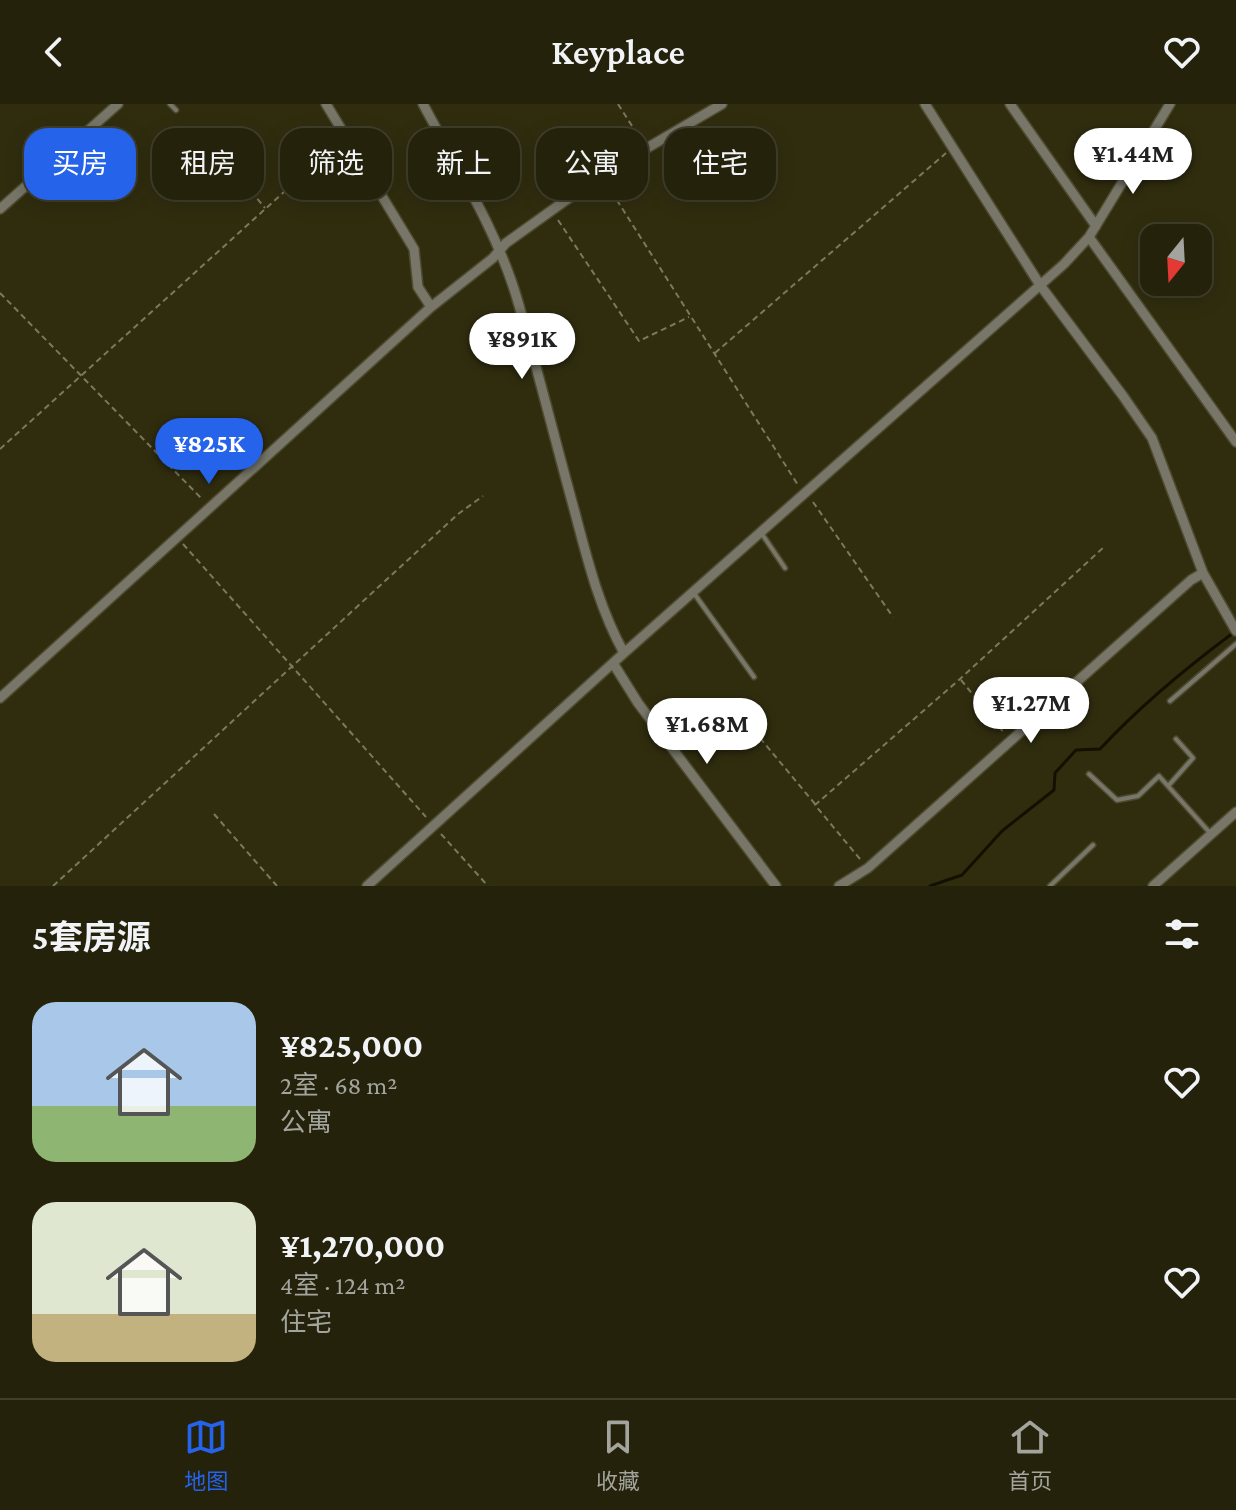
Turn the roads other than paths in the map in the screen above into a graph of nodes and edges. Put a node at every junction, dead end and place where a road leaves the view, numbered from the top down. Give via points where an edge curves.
1 (118, 104) edge
2 (170, 104) edge
3 (326, 104) edge
4 (423, 104) edge
5 (722, 104) edge
6 (925, 104) edge
7 (1010, 104) edge
8 (1170, 104) edge
9 (176, 110) dead end
10 (0, 209) edge
11 (1096, 226) junction
12 (1089, 237) junction
13 (499, 251) junction
14 (1042, 283) junction
15 (436, 304) junction
16 (1236, 442) edge
17 (761, 531) junction
18 (785, 568) dead end
19 (1203, 573) junction
20 (693, 592) junction
21 (1236, 631) edge
22 (1236, 644) edge
23 (624, 653) junction
24 (613, 663) junction
25 (754, 677) dead end
26 (0, 698) edge
27 (1170, 701) dead end
28 (1176, 739) dead end
29 (1089, 774) dead end
30 (1169, 786) junction
31 (1236, 812) edge
32 (1211, 835) junction
33 (1093, 845) dead end
34 (367, 886) edge
35 (776, 886) edge
36 (839, 886) edge
37 (1050, 886) edge
38 (1153, 886) edge

1 - 10 street
2 - 9 lane
3 - 15 street via 414,249 418,287
4 - 13 street
5 - 13 street via 601,175
6 - 14 street
7 - 11 street
8 - 11 street
11 - 12 street
12 - 14 street
12 - 16 street
13 - 15 street
13 - 23 street via 517,298 589,566
14 - 17 street
14 - 19 street via 1152,438
15 - 26 street
17 - 18 lane
17 - 20 street
19 - 21 street
19 - 36 street via 868,868
20 - 23 street
20 - 25 lane
22 - 27 lane
23 - 24 street
24 - 34 street
24 - 35 street
28 - 30 lane via 1193,758
29 - 30 lane via 1117,800 1138,796 1159,776
30 - 32 lane
31 - 32 street
32 - 38 street
33 - 37 lane

